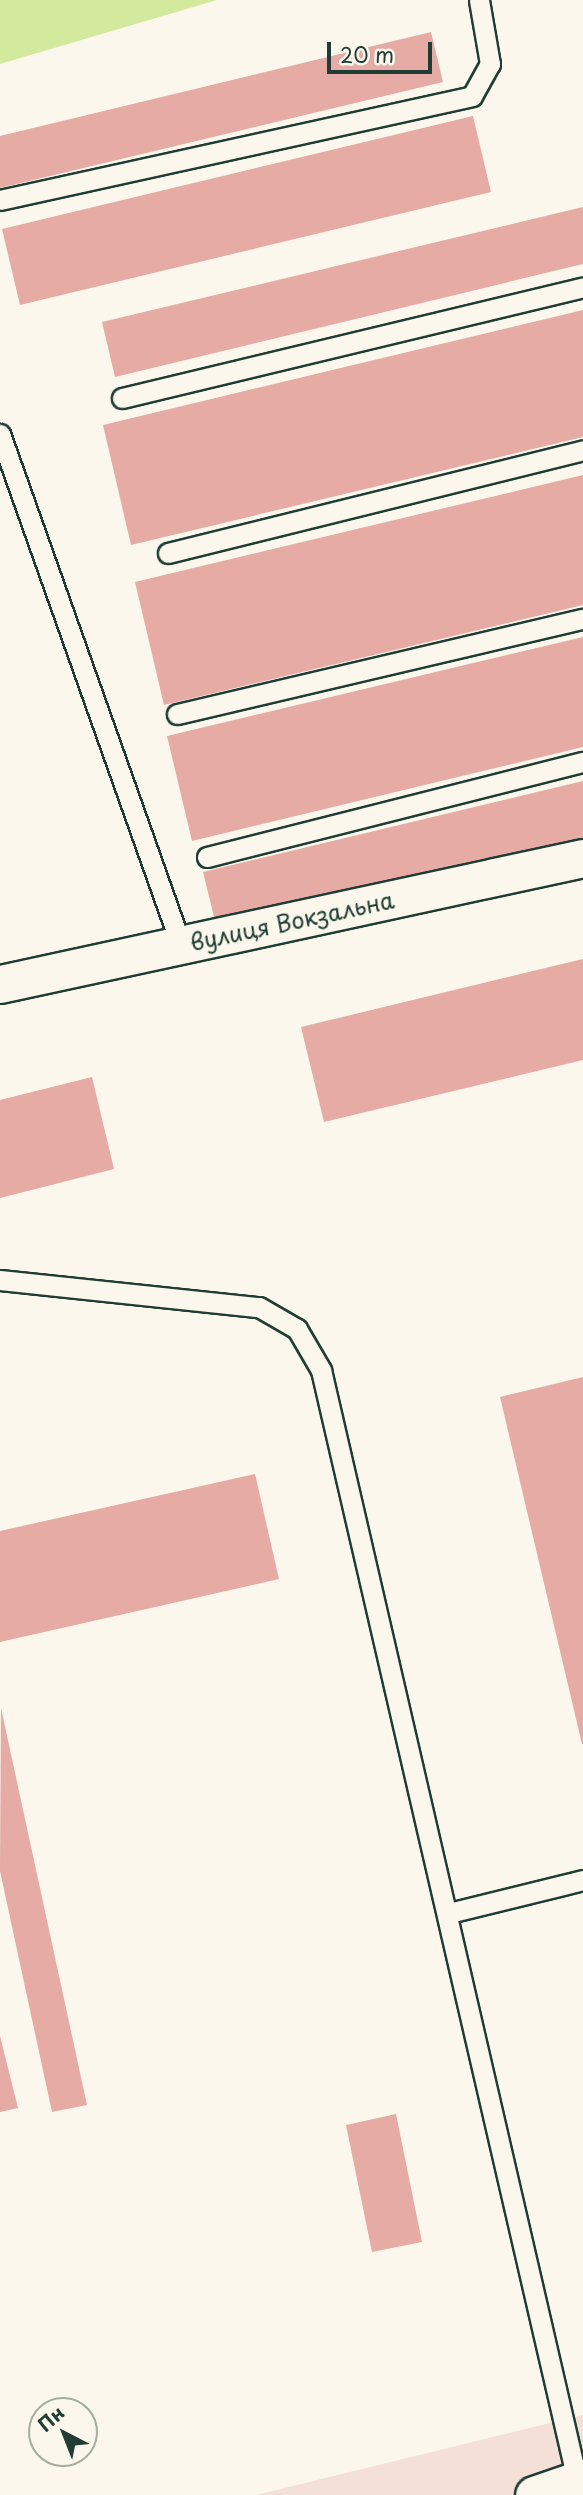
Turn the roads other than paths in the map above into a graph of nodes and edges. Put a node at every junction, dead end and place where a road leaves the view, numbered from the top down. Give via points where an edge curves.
1 (479, 0) edge
2 (0, 200) edge
3 (583, 287) edge
4 (122, 398) dead end
5 (0, 433) edge
6 (583, 450) edge
7 (168, 553) dead end
8 (583, 619) edge
9 (177, 714) dead end
10 (583, 762) edge
11 (207, 857) dead end
12 (583, 858) edge
13 (181, 945) junction
14 (0, 984) edge
15 (0, 1280) edge
16 (583, 1880) edge
17 (449, 1913) junction
18 (579, 2484) edge
19 (534, 2495) edge

1 - 2 lane via 490,64 472,96
3 - 4 lane
5 - 13 lane
6 - 7 lane
8 - 9 lane
10 - 11 lane
12 - 13 street, вулиця Вокзальна
13 - 14 street, вулиця Вокзальна
15 - 17 lane via 258,1307 297,1329 321,1370 379,1638
16 - 17 lane
17 - 18 lane
18 - 19 street

